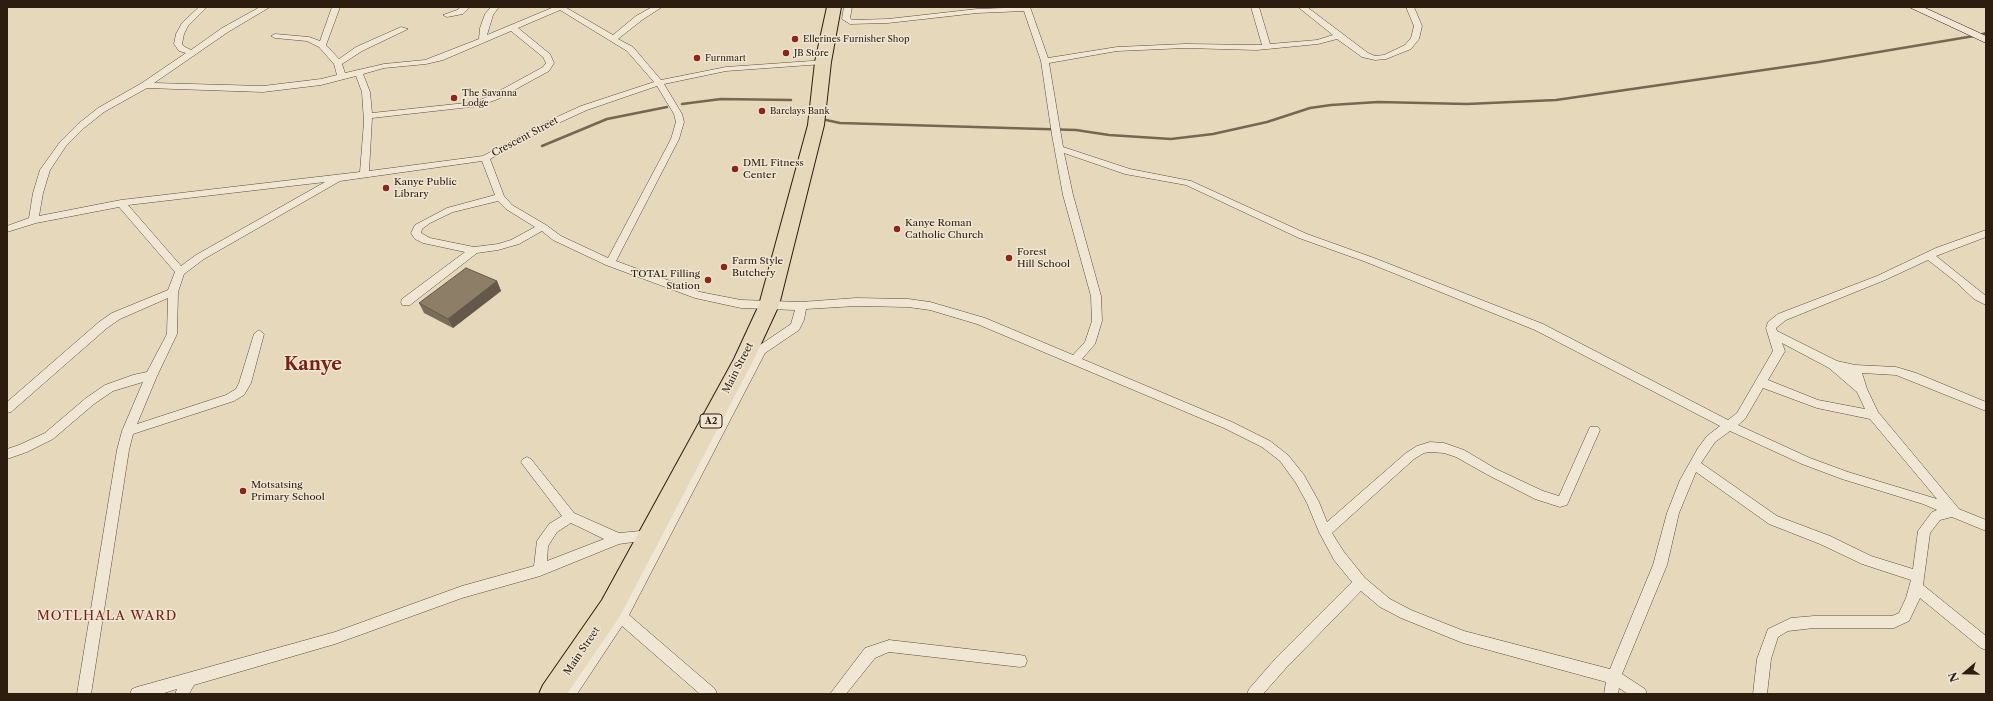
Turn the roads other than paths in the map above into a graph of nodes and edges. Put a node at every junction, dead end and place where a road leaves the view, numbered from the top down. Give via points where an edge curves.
1 (203, 7) edge
2 (264, 7) edge
3 (336, 7) edge
4 (466, 7) edge
5 (495, 7) edge
6 (561, 7) edge
7 (658, 7) edge
8 (834, 7) edge
9 (848, 7) edge
10 (1255, 7) edge
11 (1302, 7) edge
12 (1410, 7) edge
13 (1914, 7) edge
14 (1027, 8) edge
15 (447, 15) dead end
16 (513, 28) junction
17 (404, 29) dead end
18 (275, 36) dead end
19 (1338, 36) junction
20 (614, 38) junction
21 (483, 40) junction
22 (1986, 40) edge
23 (322, 45) junction
24 (1267, 47) junction
25 (193, 53) junction
26 (823, 62) junction
27 (1045, 62) junction
28 (338, 63) junction
29 (359, 73) junction
30 (342, 77) junction
31 (658, 83) junction
32 (145, 85) junction
33 (368, 116) junction
34 (1060, 150) junction
35 (485, 158) junction
36 (364, 175) junction
37 (339, 178) junction
38 (500, 197) junction
39 (121, 203) junction
40 (34, 220) junction
41 (543, 227) junction
42 (7, 229) edge
43 (1986, 233) edge
44 (1968, 241) junction
45 (1986, 242) edge
46 (474, 250) junction
47 (1929, 256) junction
48 (610, 263) junction
49 (180, 272) junction
50 (173, 292) junction
51 (1986, 301) edge
52 (406, 302) dead end
53 (769, 305) junction
54 (801, 306) junction
55 (259, 334) dead end
56 (1774, 334) junction
57 (1075, 360) junction
58 (1834, 365) junction
59 (1855, 369) junction
60 (151, 376) junction
61 (1761, 382) junction
62 (1861, 389) junction
63 (1986, 407) edge
64 (7, 409) edge
65 (1874, 415) junction
66 (1728, 425) junction
67 (1594, 430) dead end
68 (128, 431) junction
69 (7, 454) edge
70 (527, 462) dead end
71 (1694, 465) junction
72 (1954, 510) junction
73 (570, 517) junction
74 (1986, 526) edge
75 (1325, 532) junction
76 (651, 534) junction
77 (618, 539) junction
78 (540, 570) junction
79 (1360, 582) junction
80 (1918, 582) junction
81 (616, 612) junction
82 (1986, 644) edge
83 (1020, 661) dead end
84 (1614, 677) junction
85 (189, 679) junction
86 (84, 694) edge
87 (137, 694) edge
88 (182, 694) edge
89 (552, 694) edge
90 (568, 694) edge
91 (710, 694) edge
92 (837, 694) edge
93 (1254, 694) edge
94 (1611, 694) edge
95 (1640, 694) edge
96 (1760, 694) edge

1 - 25 street via 185,25 180,34 178,44
2 - 25 street
3 - 23 street
4 - 15 street via 460,12
5 - 21 street via 489,14
6 - 16 street
6 - 20 street
7 - 20 street
8 - 26 highway, Main Street / A2
9 - 14 street via 846,19 850,22
10 - 24 street
11 - 19 street
12 - 19 street via 1418,26 1415,39 1408,47 1386,57 1375,58 1365,55
13 - 22 street
14 - 27 street
16 - 21 street
16 - 33 street via 547,56 550,63 546,68 495,97 476,104
17 - 28 street via 359,49
18 - 23 street via 310,39
19 - 24 street via 1318,42
20 - 31 street via 630,49
21 - 29 street via 426,62 384,66
23 - 28 street
24 - 27 street via 1144,46
25 - 32 street
26 - 31 street, Crescent Street via 726,69
26 - 53 highway, Main Street / A2 via 817,118
27 - 34 street
28 - 30 street
29 - 30 street
29 - 33 street via 366,92
30 - 32 street via 263,89
31 - 35 street, Crescent Street via 584,108
31 - 48 street via 678,114 680,122 675,139
32 - 40 street via 101,110 64,144 45,170
33 - 36 street
34 - 57 street via 1068,194 1094,283 1097,310 1097,321 1090,344
34 - 66 street via 1128,172 1188,183 1303,236 1539,327
35 - 36 street
35 - 38 street, Crescent Street
36 - 37 street
37 - 39 street
37 - 49 street via 200,257
38 - 41 street, Crescent Street via 509,207
38 - 46 street via 450,210 418,227 416,233 428,241
39 - 40 street
39 - 49 street
40 - 42 street
41 - 46 street via 515,242
41 - 48 street, Crescent Street via 557,238
43 - 44 street
44 - 45 street
44 - 47 street
46 - 52 street
47 - 51 street
47 - 56 street via 1782,317 1772,324
48 - 53 street, Crescent Street via 699,295 741,304
49 - 50 street
50 - 60 street via 172,334
50 - 64 street via 116,316 103,325
53 - 54 street, Crescent Street
53 - 76 highway, Main Street / A2 via 744,358
54 - 57 street, Crescent Street via 856,302 930,306 981,321
54 - 81 street via 795,327 762,350
55 - 68 street via 240,392 230,398
56 - 58 street
56 - 61 street via 1779,350
57 - 75 street, Crescent Street via 1228,424 1266,444 1284,458 1300,479
58 - 59 street
58 - 62 street
59 - 62 street
59 - 63 street via 1906,374
60 - 68 street
60 - 69 street via 133,379 109,388 49,436
61 - 65 street via 1817,404
61 - 66 street via 1741,416
62 - 65 street
65 - 72 street
66 - 71 street via 1711,439
66 - 72 street via 1806,461
67 - 75 street via 1563,501 1550,500 1532,492 1460,453 1430,447 1410,456
68 - 86 street
70 - 73 street
71 - 80 street via 1773,520 1825,540
71 - 84 street via 1673,513 1660,565
72 - 74 street
72 - 80 street via 1936,516 1924,531
73 - 77 street
73 - 78 street via 553,528 542,545
75 - 79 street, Crescent Street via 1339,556
76 - 77 street
76 - 81 highway, Main Street / A2
77 - 78 street
78 - 85 street via 462,592 336,638
79 - 84 street, Crescent Street via 1386,603 1406,614 1463,637
79 - 93 street
80 - 82 street
80 - 96 street via 1907,614 1894,622 1792,624 1773,633 1764,659
81 - 89 highway, Main Street / A2
81 - 90 street
81 - 91 street
83 - 92 street via 889,646 870,653
84 - 94 street
84 - 95 street, Crescent Street
85 - 87 street
85 - 88 street

